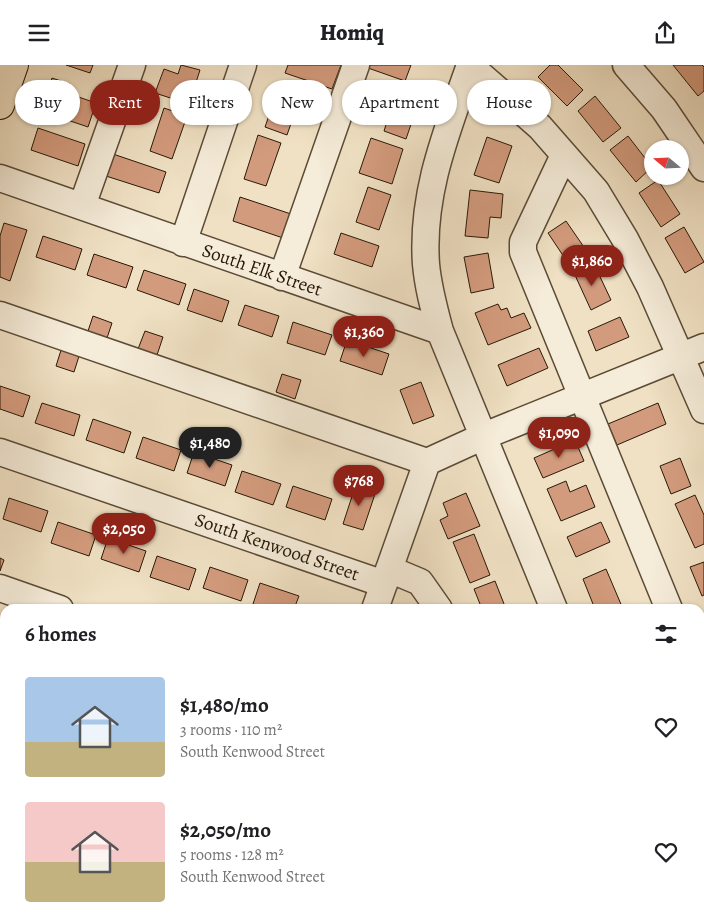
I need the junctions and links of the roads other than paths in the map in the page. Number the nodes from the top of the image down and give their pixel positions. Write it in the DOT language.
graph roads {
  1 [pos="14,65"];
  2 [pos="132,65"];
  3 [pos="243,65"];
  4 [pos="356,65"];
  5 [pos="470,65"];
  6 [pos="626,65"];
  7 [pos="0,105"];
  8 [pos="564,155"];
  9 [pos="704,168"];
  10 [pos="0,178"];
  11 [pos="82,206"];
  12 [pos="183,243"];
  13 [pos="282,277"];
  14 [pos="0,315"];
  15 [pos="440,331"];
  16 [pos="693,351"];
  17 [pos="582,397"];
  18 [pos="704,410"];
  19 [pos="484,436"];
  20 [pos="0,451"];
  21 [pos="427,463"];
  22 [pos="386,577"];
  23 [pos="0,588"];
  24 [pos="46,604"];
  25 [pos="377,604"];
  26 [pos="435,604"];
  27 [pos="552,604"];
  28 [pos="667,604"];
  1 -- 7 [label="main road"];
  2 -- 11 [label="street"];
  3 -- 12 [label="street"];
  4 -- 13 [label="street"];
  5 -- 8 [label="street"];
  5 -- 15 [label="street"];
  6 -- 9 [label="street"];
  8 -- 16 [label="street"];
  8 -- 17 [label="street"];
  10 -- 11 [label="street, South Elk Street"];
  11 -- 12 [label="street, South Elk Street"];
  12 -- 13 [label="street, South Elk Street"];
  13 -- 15 [label="street, South Elk Street"];
  14 -- 21 [label="street"];
  15 -- 19 [label="street"];
  16 -- 17 [label="street"];
  16 -- 18 [label="street"];
  17 -- 19 [label="street"];
  17 -- 28 [label="street"];
  19 -- 21 [label="street"];
  19 -- 27 [label="street"];
  20 -- 22 [label="street, South Kenwood Street"];
  21 -- 22 [label="street"];
  22 -- 25 [label="street"];
  22 -- 26 [label="street, South Kenwood Street"];
  23 -- 24 [label="street"];
}
